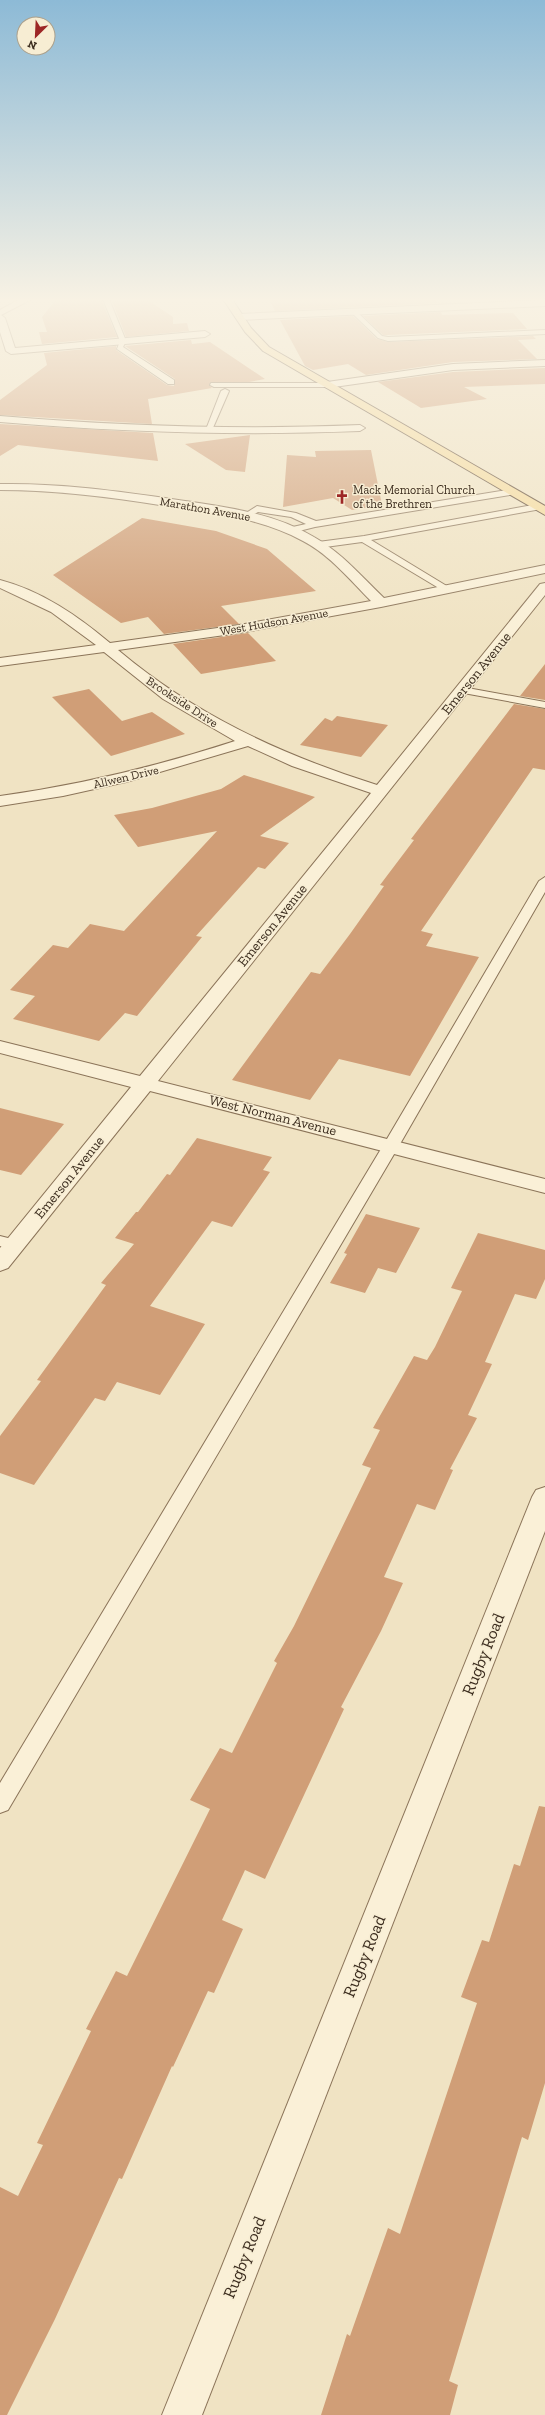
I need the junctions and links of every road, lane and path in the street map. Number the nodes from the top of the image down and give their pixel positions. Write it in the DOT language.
graph roads {
  1 [pos="216,412"];
  2 [pos="373,412"];
  3 [pos="0,419"];
  4 [pos="360,428"];
  5 [pos="208,430"];
  6 [pos="0,487"];
  7 [pos="513,492"];
  8 [pos="541,509"];
  9 [pos="247,515"];
  10 [pos="315,524"];
  11 [pos="291,530"];
  12 [pos="364,539"];
  13 [pos="318,544"];
  14 [pos="545,570"];
  15 [pos="0,584"];
  16 [pos="545,587"];
  17 [pos="447,590"];
  18 [pos="381,604"];
  19 [pos="109,648"];
  20 [pos="0,662"];
  21 [pos="462,690"];
  22 [pos="545,705"];
  23 [pos="249,741"];
  24 [pos="381,791"];
  25 [pos="0,801"];
  26 [pos="545,881"];
  27 [pos="0,1047"];
  28 [pos="143,1084"];
  29 [pos="392,1144"];
  30 [pos="545,1186"];
  31 [pos="7,1243"];
  32 [pos="0,1263"];
  33 [pos="542,1514"];
  34 [pos="0,1803"];
  35 [pos="182,2415"];
  1 -- 5 [label="lane"];
  2 -- 7 [label="main road"];
  3 -- 5 [label="street"];
  4 -- 5 [label="street"];
  6 -- 9 [label="street, Marathon Avenue"];
  7 -- 8 [label="main road"];
  7 -- 10 [label="lane"];
  8 -- 12 [label="lane"];
  9 -- 10 [label="lane"];
  9 -- 11 [label="street, Marathon Avenue"];
  10 -- 11 [label="lane"];
  11 -- 13 [label="street, Marathon Avenue"];
  12 -- 13 [label="lane"];
  12 -- 17 [label="lane"];
  13 -- 18 [label="street, Marathon Avenue"];
  14 -- 17 [label="street, West Hudson Avenue"];
  15 -- 19 [label="street, Brookside Drive"];
  16 -- 21 [label="street, Emerson Avenue"];
  17 -- 18 [label="street, West Hudson Avenue"];
  18 -- 19 [label="street, West Hudson Avenue"];
  19 -- 20 [label="street, West Hudson Avenue"];
  19 -- 23 [label="street, Brookside Drive"];
  21 -- 22 [label="lane"];
  21 -- 24 [label="street, Emerson Avenue"];
  23 -- 24 [label="street, Brookside Drive"];
  23 -- 25 [label="street, Allwen Drive"];
  24 -- 28 [label="street, Emerson Avenue"];
  26 -- 29 [label="lane"];
  27 -- 28 [label="street, West Norman Avenue"];
  28 -- 29 [label="street, West Norman Avenue"];
  28 -- 31 [label="street, Emerson Avenue"];
  29 -- 30 [label="street, West Norman Avenue"];
  29 -- 34 [label="lane"];
  31 -- 32 [label="street, Emerson Avenue"];
  33 -- 35 [label="street, Rugby Road"];
}
